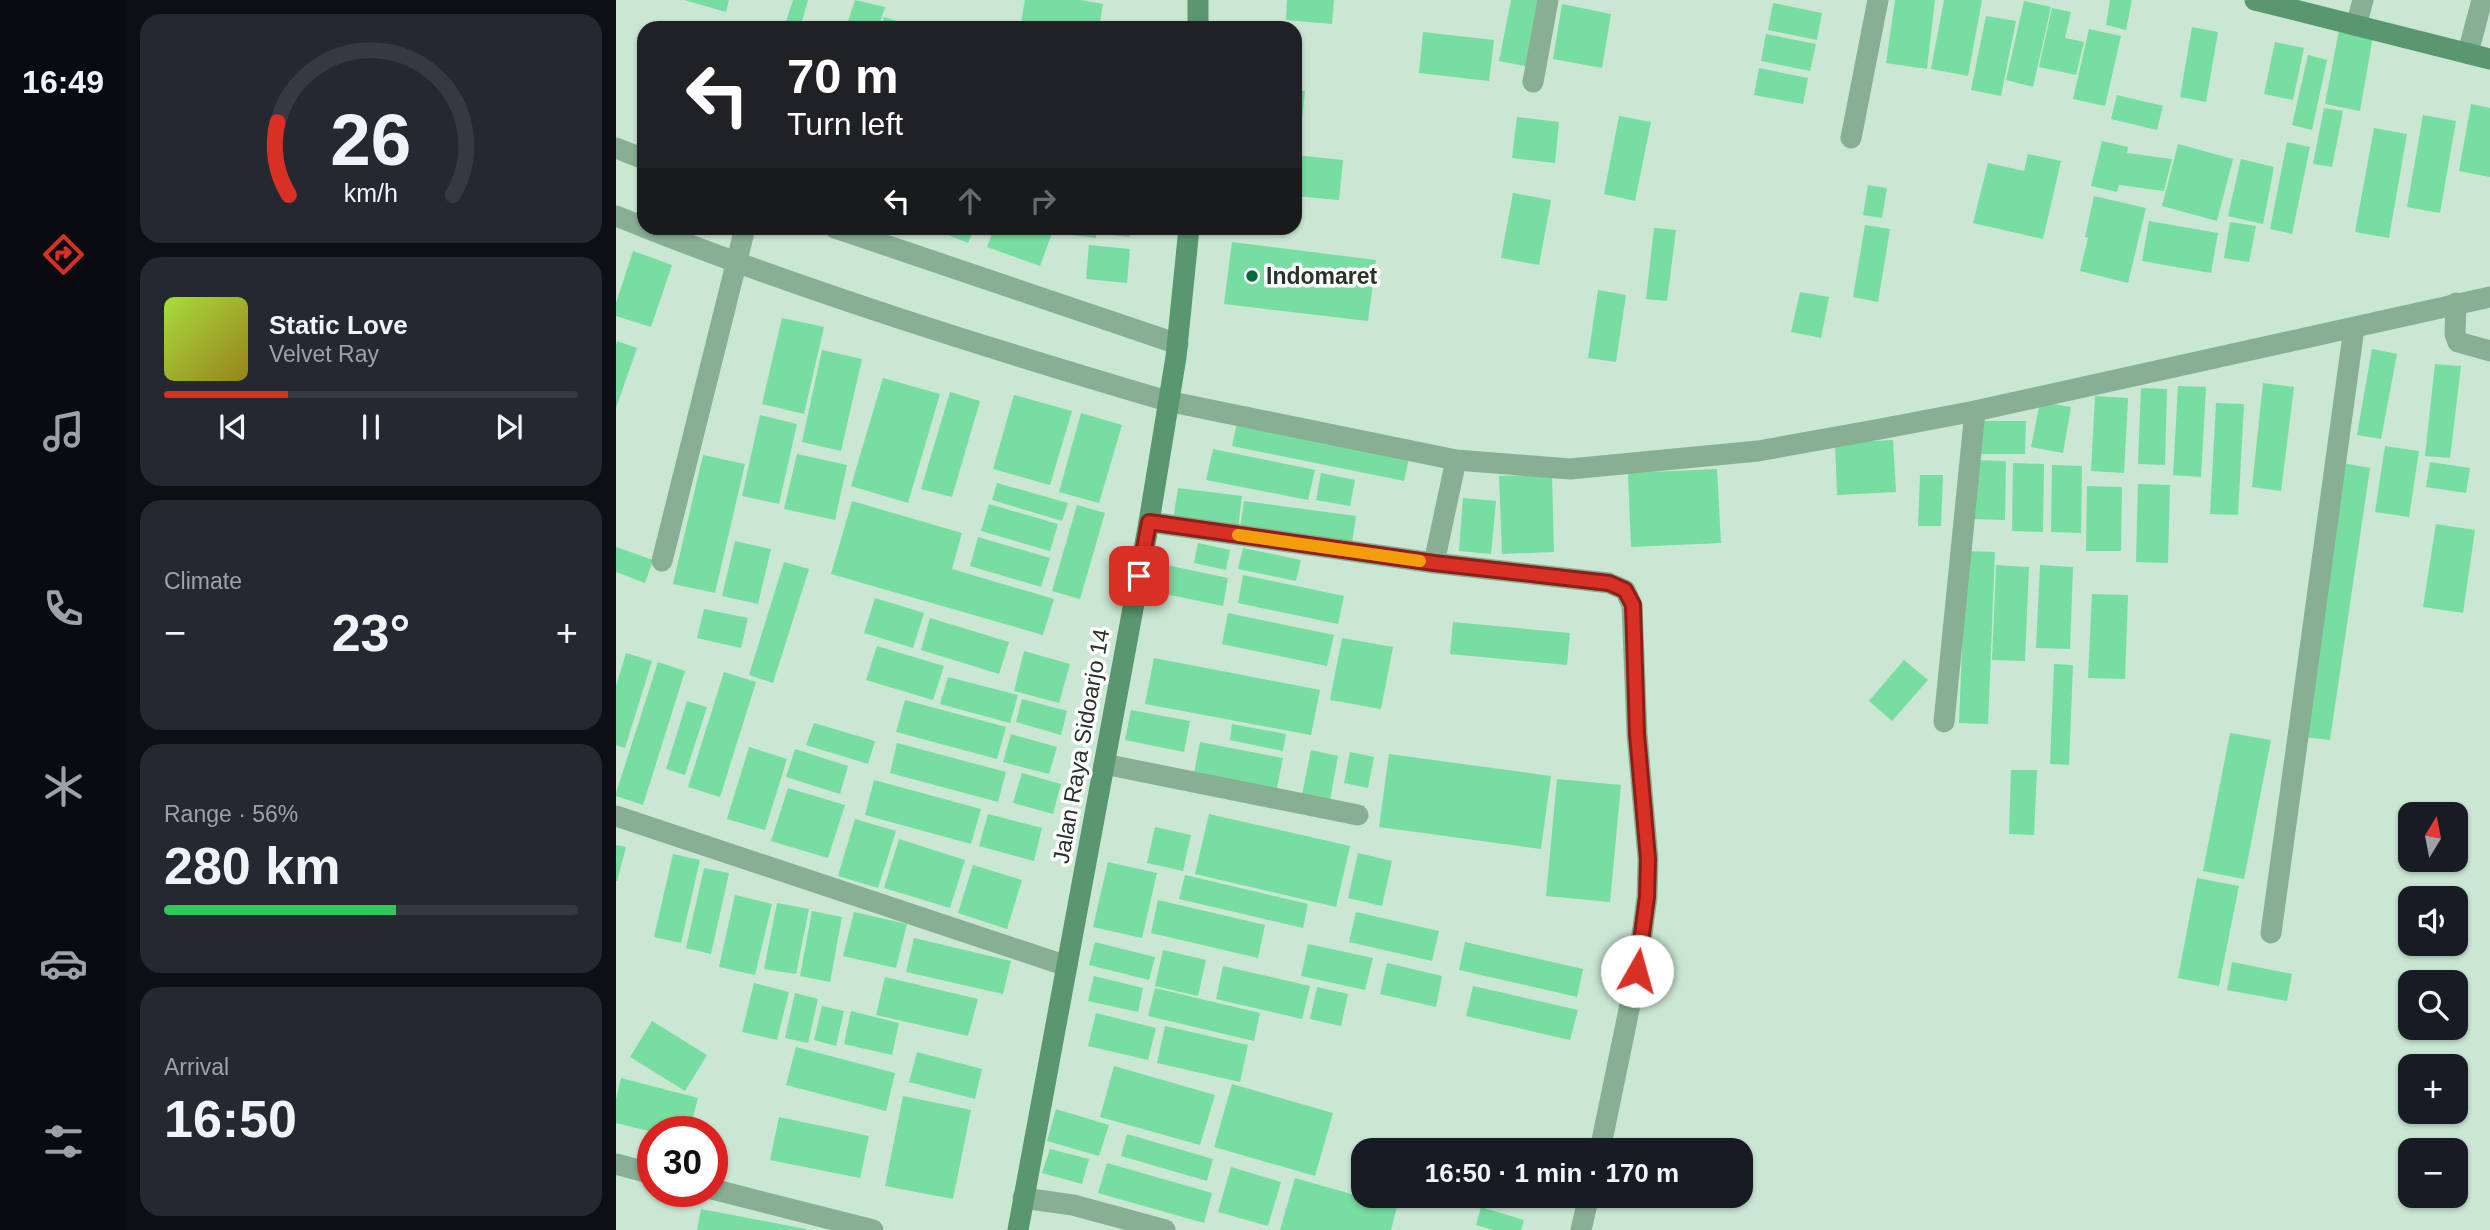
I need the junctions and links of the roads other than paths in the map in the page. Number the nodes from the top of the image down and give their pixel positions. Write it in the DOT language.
graph roads {
  1 [pos="1198,0"];
  2 [pos="1548,0"];
  3 [pos="1878,0"];
  4 [pos="2255,0"];
  5 [pos="2363,0"];
  6 [pos="2482,0"];
  7 [pos="2288,4"];
  8 [pos="1198,21"];
  9 [pos="2356,26"];
  10 [pos="2468,53"];
  11 [pos="2490,59"];
  12 [pos="1533,82"];
  13 [pos="1851,138"];
  14 [pos="616,148"];
  15 [pos="637,156"];
  16 [pos="616,216"];
  17 [pos="637,224"];
  18 [pos="688,235"];
  19 [pos="855,235"];
  20 [pos="1188,235"];
  21 [pos="741,245"];
  22 [pos="2490,297"];
  23 [pos="2456,303"];
  24 [pos="2354,328"];
  25 [pos="1177,350"];
  26 [pos="2490,351"];
  27 [pos="1169,394"];
  28 [pos="1975,411"];
  29 [pos="1455,460"];
  30 [pos="1149,522"];
  31 [pos="662,561"];
  32 [pos="1434,563"];
  33 [pos="1944,722"];
  34 [pos="1104,764"];
  35 [pos="1358,815"];
  36 [pos="616,816"];
  37 [pos="2271,933"];
  38 [pos="1067,966"];
  39 [pos="1602,1138"];
  40 [pos="616,1164"];
  41 [pos="637,1170"];
  42 [pos="728,1193"];
  43 [pos="1023,1198"];
  44 [pos="1586,1208"];
  45 [pos="873,1230"];
  46 [pos="1018,1230"];
  47 [pos="1165,1230"];
  48 [pos="1581,1230"];
  1 -- 8 [label="main road"];
  2 -- 12 [label="street"];
  3 -- 13 [label="street"];
  4 -- 7 [label="main road"];
  5 -- 9 [label="street"];
  6 -- 10 [label="street"];
  7 -- 9 [label="main road"];
  9 -- 10 [label="main road"];
  10 -- 11 [label="main road"];
  14 -- 15 [label="street"];
  16 -- 17 [label="street"];
  18 -- 21 [label="street"];
  19 -- 25 [label="street"];
  20 -- 25 [label="main road, Jalan Raya Sidoarjo 14"];
  21 -- 27 [label="street"];
  21 -- 31 [label="street"];
  22 -- 23 [label="street"];
  23 -- 24 [label="street"];
  23 -- 26 [label="street"];
  24 -- 28 [label="street"];
  24 -- 37 [label="street"];
  25 -- 27 [label="main road, Jalan Raya Sidoarjo 14"];
  27 -- 29 [label="street"];
  27 -- 30 [label="main road, Jalan Raya Sidoarjo 14"];
  28 -- 29 [label="street"];
  28 -- 33 [label="street"];
  29 -- 32 [label="street"];
  30 -- 32 [label="street"];
  30 -- 34 [label="main road, Jalan Raya Sidoarjo 14"];
  32 -- 39 [label="street"];
  34 -- 35 [label="street"];
  34 -- 38 [label="main road, Jalan Raya Sidoarjo 14"];
  36 -- 38 [label="street"];
  38 -- 43 [label="main road, Jalan Raya Sidoarjo 14"];
  40 -- 41 [label="street"];
  42 -- 45 [label="street"];
  43 -- 46 [label="main road, Jalan Raya Sidoarjo 14"];
  43 -- 47 [label="street"];
  44 -- 48 [label="street"];
}
